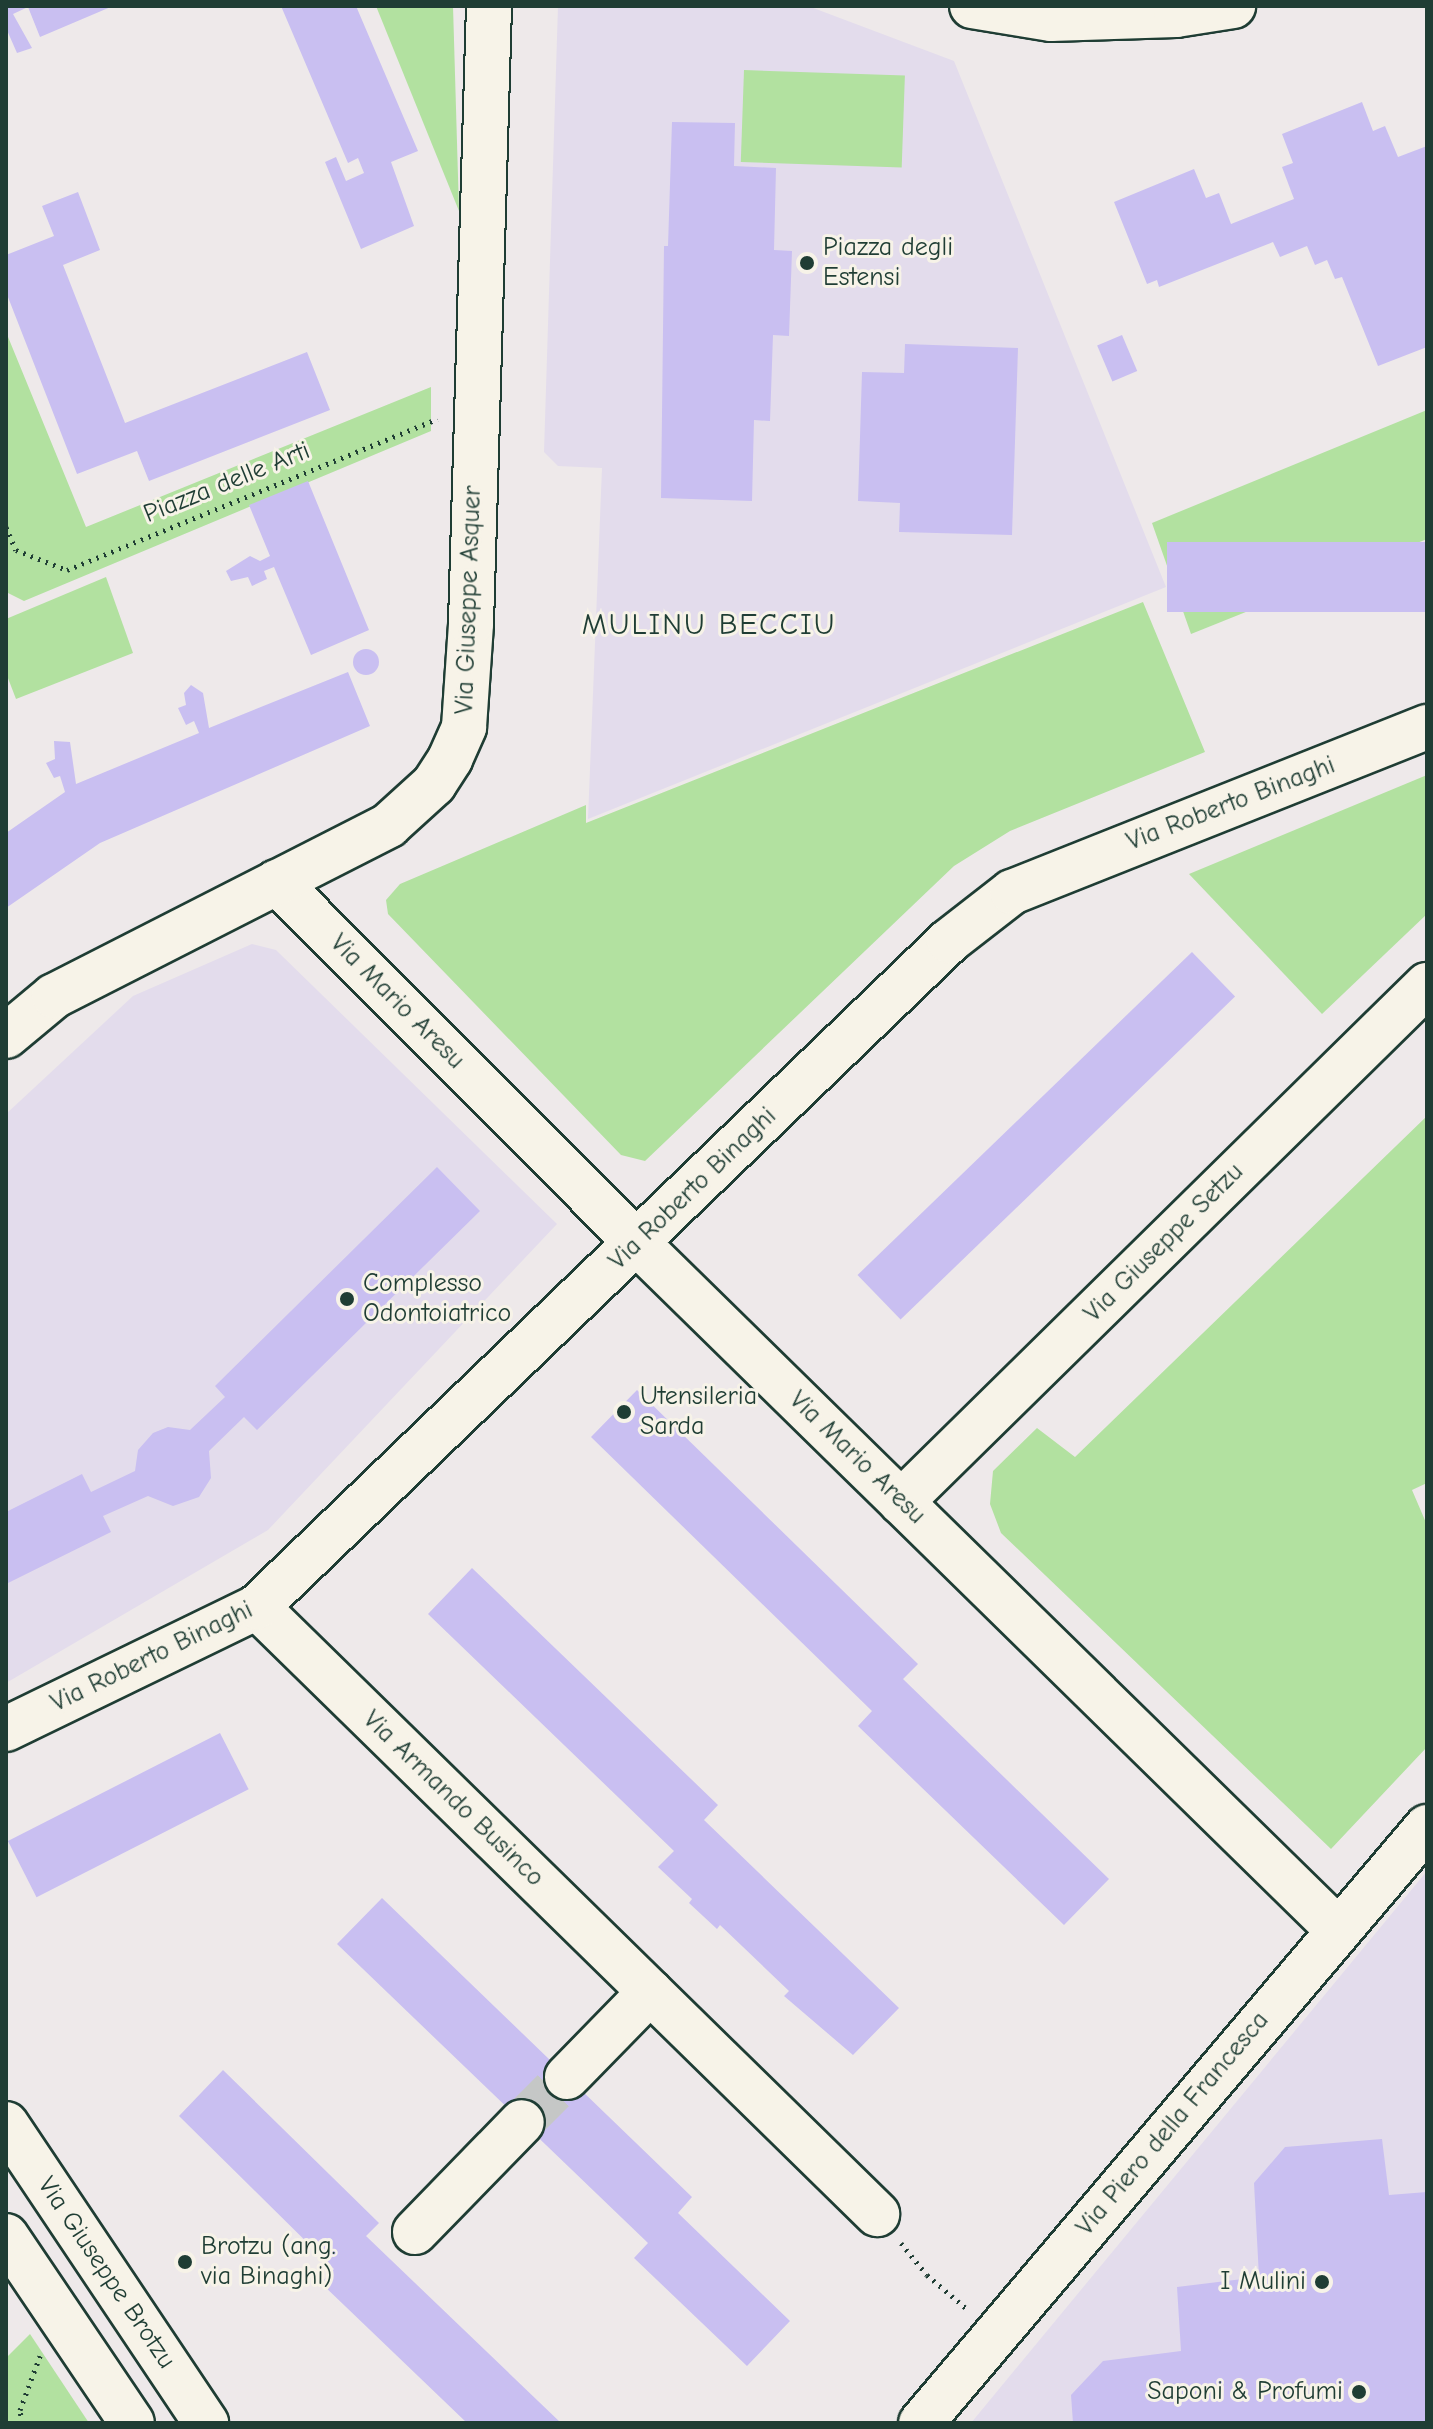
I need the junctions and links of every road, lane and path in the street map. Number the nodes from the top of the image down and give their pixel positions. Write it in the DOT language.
graph roads {
  1 [pos="489,6"];
  2 [pos="972,6"];
  3 [pos="1233,6"];
  4 [pos="476,403"];
  5 [pos="6,527"];
  6 [pos="1427,727"];
  7 [pos="277,882"];
  8 [pos="1427,985"];
  9 [pos="6,1036"];
  10 [pos="637,1243"];
  11 [pos="901,1502"];
  12 [pos="257,1607"];
  13 [pos="6,1729"];
  14 [pos="1427,1827"];
  15 [pos="1338,1930"];
  16 [pos="650,1992"];
  17 [pos="567,2077"];
  18 [pos="522,2122"];
  19 [pos="6,2124"];
  20 [pos="877,2214"];
  21 [pos="415,2232"];
  22 [pos="6,2236"];
  23 [pos="995,2332"];
  24 [pos="46,2348"];
  25 [pos="22,2423"];
  26 [pos="132,2423"];
  27 [pos="206,2423"];
  28 [pos="921,2423"];
  1 -- 4 [label="street, Via Giuseppe Asquer"];
  2 -- 3 [label="street"];
  4 -- 5 [label="path, Piazza delle Arti"];
  4 -- 7 [label="street, Via Giuseppe Asquer"];
  6 -- 10 [label="street, Via Roberto Binaghi"];
  7 -- 9 [label="street, Via Giuseppe Asquer"];
  7 -- 10 [label="street, Via Mario Aresu"];
  8 -- 11 [label="street, Via Giuseppe Setzu"];
  10 -- 11 [label="street, Via Mario Aresu"];
  10 -- 12 [label="street, Via Roberto Binaghi"];
  11 -- 15 [label="street, Via Mario Aresu"];
  12 -- 13 [label="street, Via Roberto Binaghi"];
  12 -- 16 [label="street, Via Armando Businco"];
  14 -- 15 [label="street, Via Piero della Francesca"];
  15 -- 23 [label="street, Via Piero della Francesca"];
  16 -- 17 [label="street"];
  16 -- 20 [label="street, Via Armando Businco"];
  18 -- 21 [label="street"];
  19 -- 27 [label="street, Via Giuseppe Brotzu"];
  20 -- 23 [label="path"];
  22 -- 26 [label="street"];
  23 -- 28 [label="street, Via Piero della Francesca"];
  24 -- 25 [label="path"];
}
